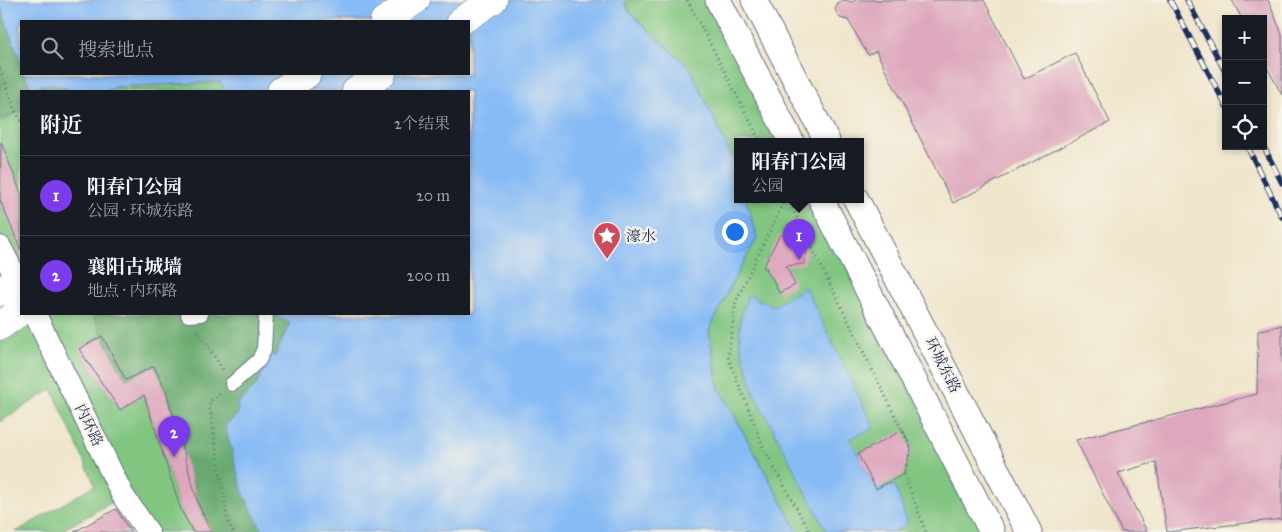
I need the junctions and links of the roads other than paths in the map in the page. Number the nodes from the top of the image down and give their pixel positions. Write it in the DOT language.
graph roads {
  1 [pos="416,0"];
  2 [pos="493,0"];
  3 [pos="718,0"];
  4 [pos="754,0"];
  5 [pos="386,20"];
  6 [pos="463,20"];
  7 [pos="305,75"];
  8 [pos="380,75"];
  9 [pos="283,90"];
  10 [pos="358,90"];
  11 [pos="789,138"];
  12 [pos="825,138"];
  13 [pos="823,203"];
  14 [pos="858,203"];
  15 [pos="0,247"];
  16 [pos="15,284"];
  17 [pos="20,312"];
  18 [pos="35,315"];
  19 [pos="266,315"];
  20 [pos="0,326"];
  21 [pos="232,384"];
  22 [pos="148,532"];
  23 [pos="992,532"];
  24 [pos="1029,532"];
  1 -- 5 [label="main road"];
  2 -- 6 [label="main road"];
  3 -- 11 [label="main road"];
  4 -- 12 [label="main road"];
  7 -- 9 [label="main road"];
  8 -- 10 [label="main road"];
  13 -- 23 [label="main road"];
  14 -- 24 [label="main road, 环城东路"];
  15 -- 16 [label="street"];
  17 -- 20 [label="main road"];
  18 -- 22 [label="street, 内环路"];
  19 -- 21 [label="street"];
}
